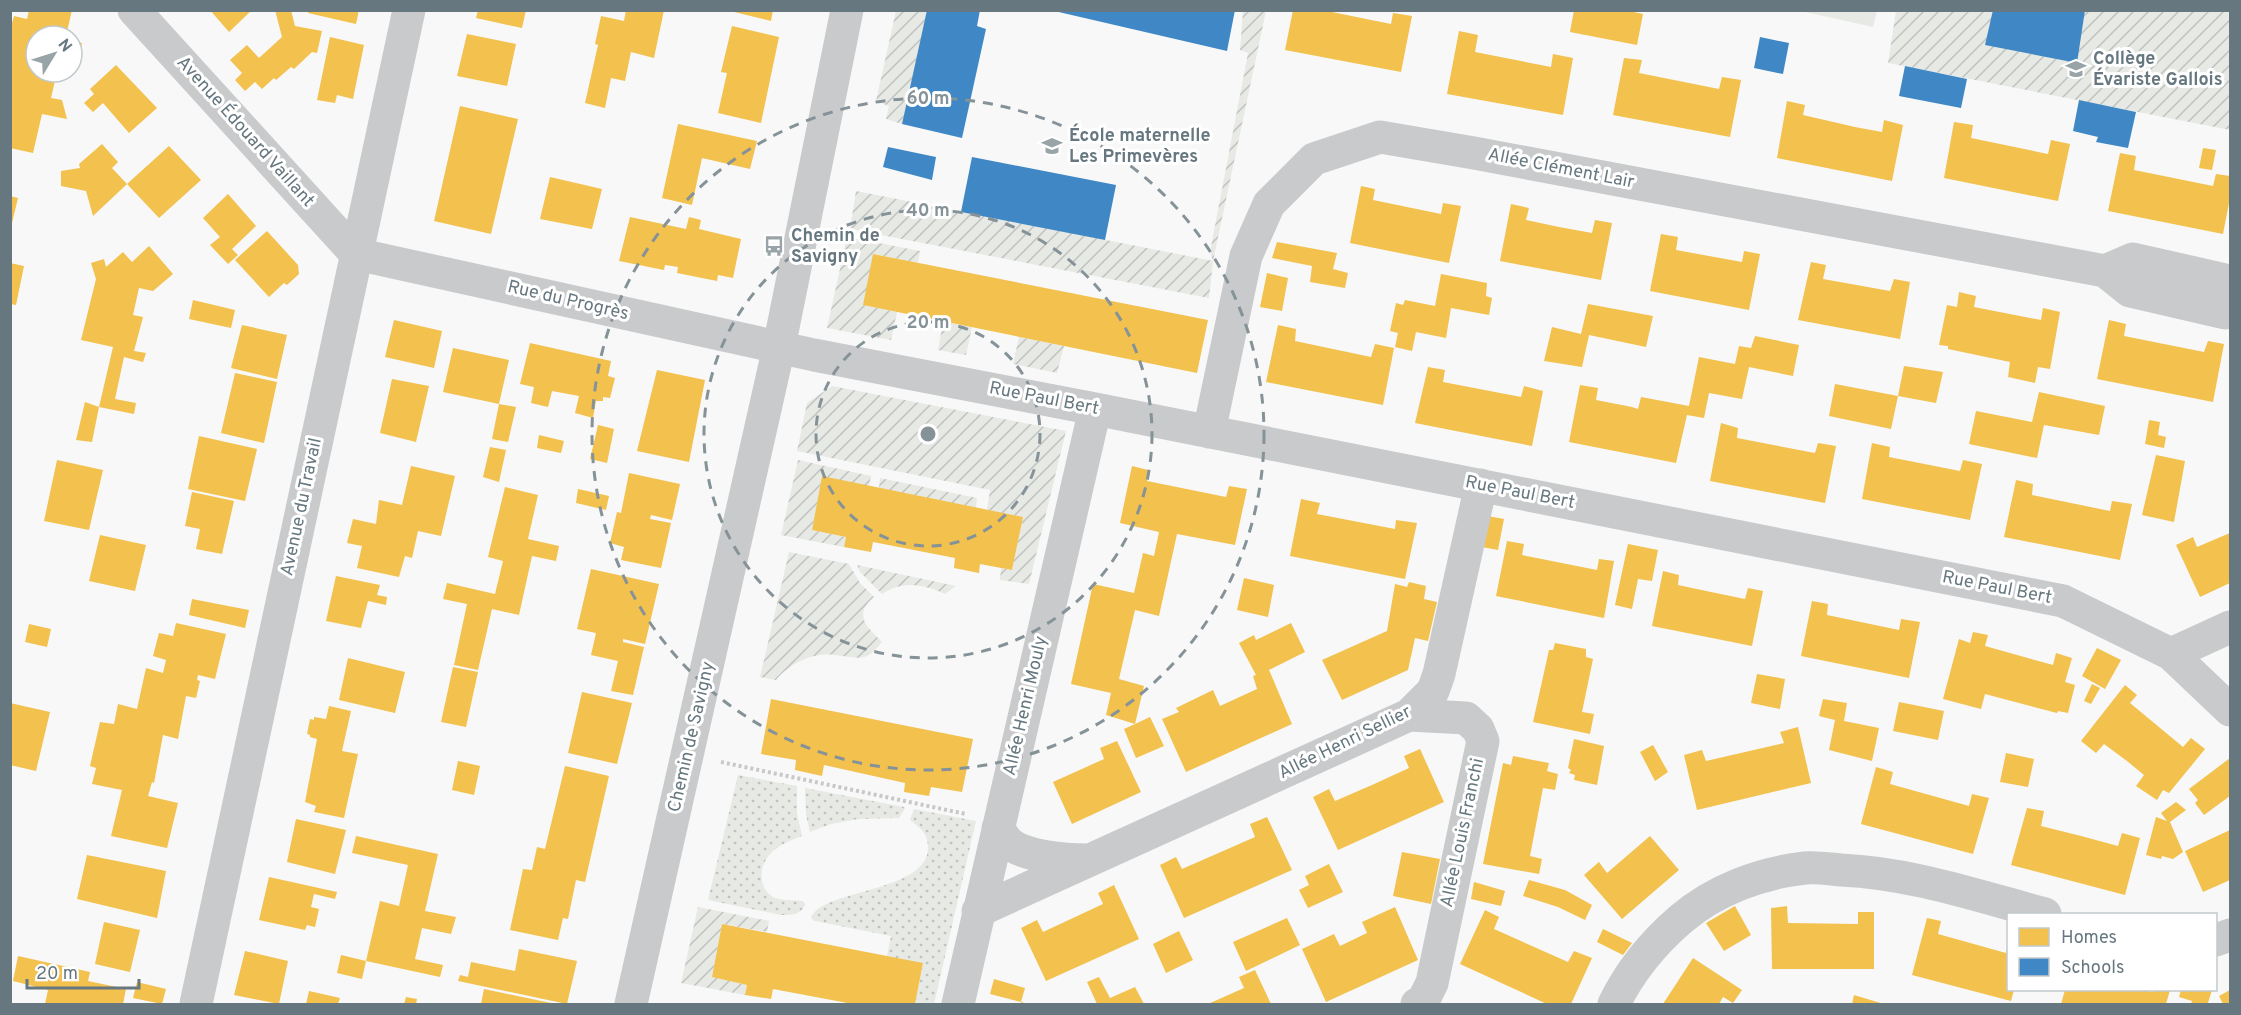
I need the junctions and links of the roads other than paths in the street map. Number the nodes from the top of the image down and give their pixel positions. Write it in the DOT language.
graph roads {
  1 [pos="134,10"];
  2 [pos="409,10"];
  3 [pos="847,10"];
  4 [pos="356,254"];
  5 [pos="2105,271"];
  6 [pos="2230,280"];
  7 [pos="2230,310"];
  8 [pos="779,347"];
  9 [pos="1095,409"];
  10 [pos="1209,432"];
  11 [pos="1481,485"];
  12 [pos="2230,627"];
  13 [pos="2171,654"];
  14 [pos="2230,710"];
  15 [pos="1409,715"];
  16 [pos="998,825"];
  17 [pos="1091,860"];
  18 [pos="978,911"];
  19 [pos="2037,913"];
  20 [pos="1429,1003"];
  21 [pos="196,1005"];
  22 [pos="631,1005"];
  23 [pos="958,1005"];
  24 [pos="1614,1005"];
  1 -- 4 [label="street, Avenue Édouard Vaillant"];
  2 -- 4 [label="street, Avenue du Travail"];
  3 -- 8 [label="street, Chemin de Savigny"];
  4 -- 8 [label="street, Rue du Progrès"];
  4 -- 21 [label="street, Avenue du Travail"];
  5 -- 6 [label="street"];
  5 -- 7 [label="street, Allée Clément Lair"];
  5 -- 10 [label="street, Allée Clément Lair"];
  8 -- 9 [label="street, Rue Paul Bert"];
  8 -- 22 [label="street, Chemin de Savigny"];
  9 -- 10 [label="street, Rue Paul Bert"];
  9 -- 16 [label="street, Allée Henri Mouly"];
  10 -- 11 [label="street, Rue Paul Bert"];
  11 -- 13 [label="street, Rue Paul Bert"];
  11 -- 15 [label="street, Allée Henri Sellier"];
  12 -- 13 [label="street"];
  13 -- 14 [label="street, Rue Paul Bert"];
  15 -- 17 [label="street, Allée Henri Sellier"];
  15 -- 20 [label="street, Allée Louis Franchi"];
  16 -- 17 [label="street, Allée Henri Sellier"];
  16 -- 18 [label="street, Allée Henri Mouly"];
  17 -- 18 [label="street, Allée Henri Sellier"];
  18 -- 23 [label="street, Allée Henri Mouly"];
  19 -- 24 [label="street"];
}
